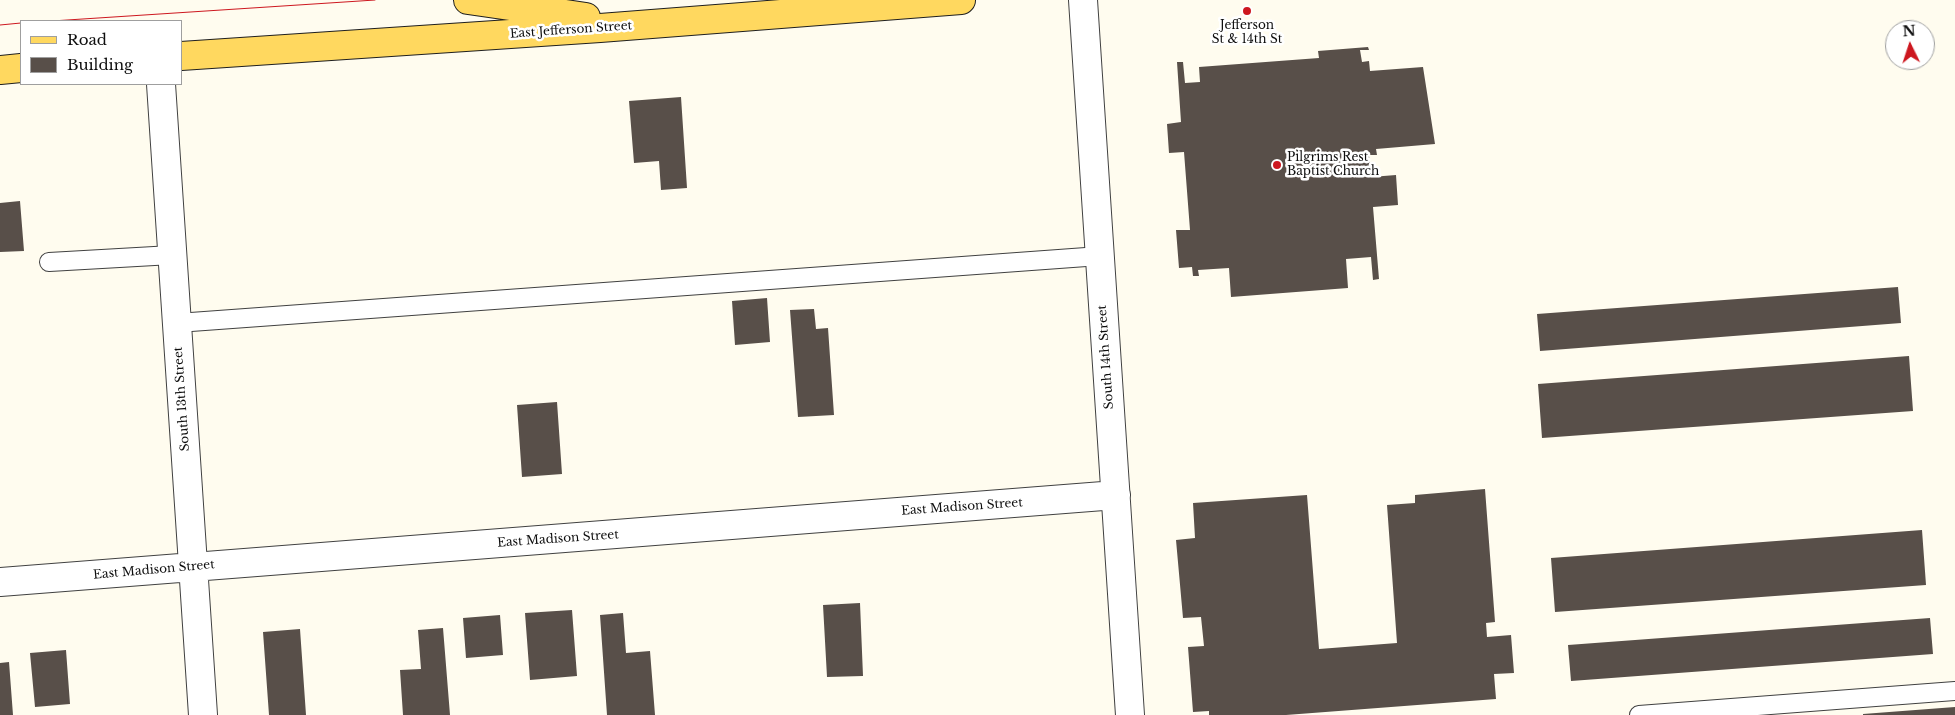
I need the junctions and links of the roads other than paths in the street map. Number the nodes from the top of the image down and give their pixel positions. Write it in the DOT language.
graph roads {
  1 [pos="468,0"];
  2 [pos="961,0"];
  3 [pos="1083,0"];
  4 [pos="637,25"];
  5 [pos="182,56"];
  6 [pos="20,68"];
  7 [pos="0,70"];
  8 [pos="161,85"];
  9 [pos="172,254"];
  10 [pos="1100,256"];
  11 [pos="48,262"];
  12 [pos="177,323"];
  13 [pos="1116,495"];
  14 [pos="193,567"];
  15 [pos="0,582"];
  16 [pos="1955,691"];
  17 [pos="203,715"];
  18 [pos="1130,715"];
  19 [pos="1639,715"];
  1 -- 4 [label="main road"];
  2 -- 4 [label="main road, East Jefferson Street"];
  3 -- 10 [label="street, South 14th Street"];
  4 -- 5 [label="main road, East Jefferson Street"];
  6 -- 7 [label="main road"];
  8 -- 9 [label="street, South 13th Street"];
  9 -- 11 [label="lane"];
  9 -- 12 [label="street, South 13th Street"];
  10 -- 12 [label="lane"];
  10 -- 13 [label="street, South 14th Street"];
  12 -- 14 [label="street, South 13th Street"];
  13 -- 14 [label="street, East Madison Street"];
  13 -- 18 [label="street, South 14th Street"];
  14 -- 15 [label="street, East Madison Street"];
  14 -- 17 [label="street, South 13th Street"];
  16 -- 19 [label="lane"];
}
